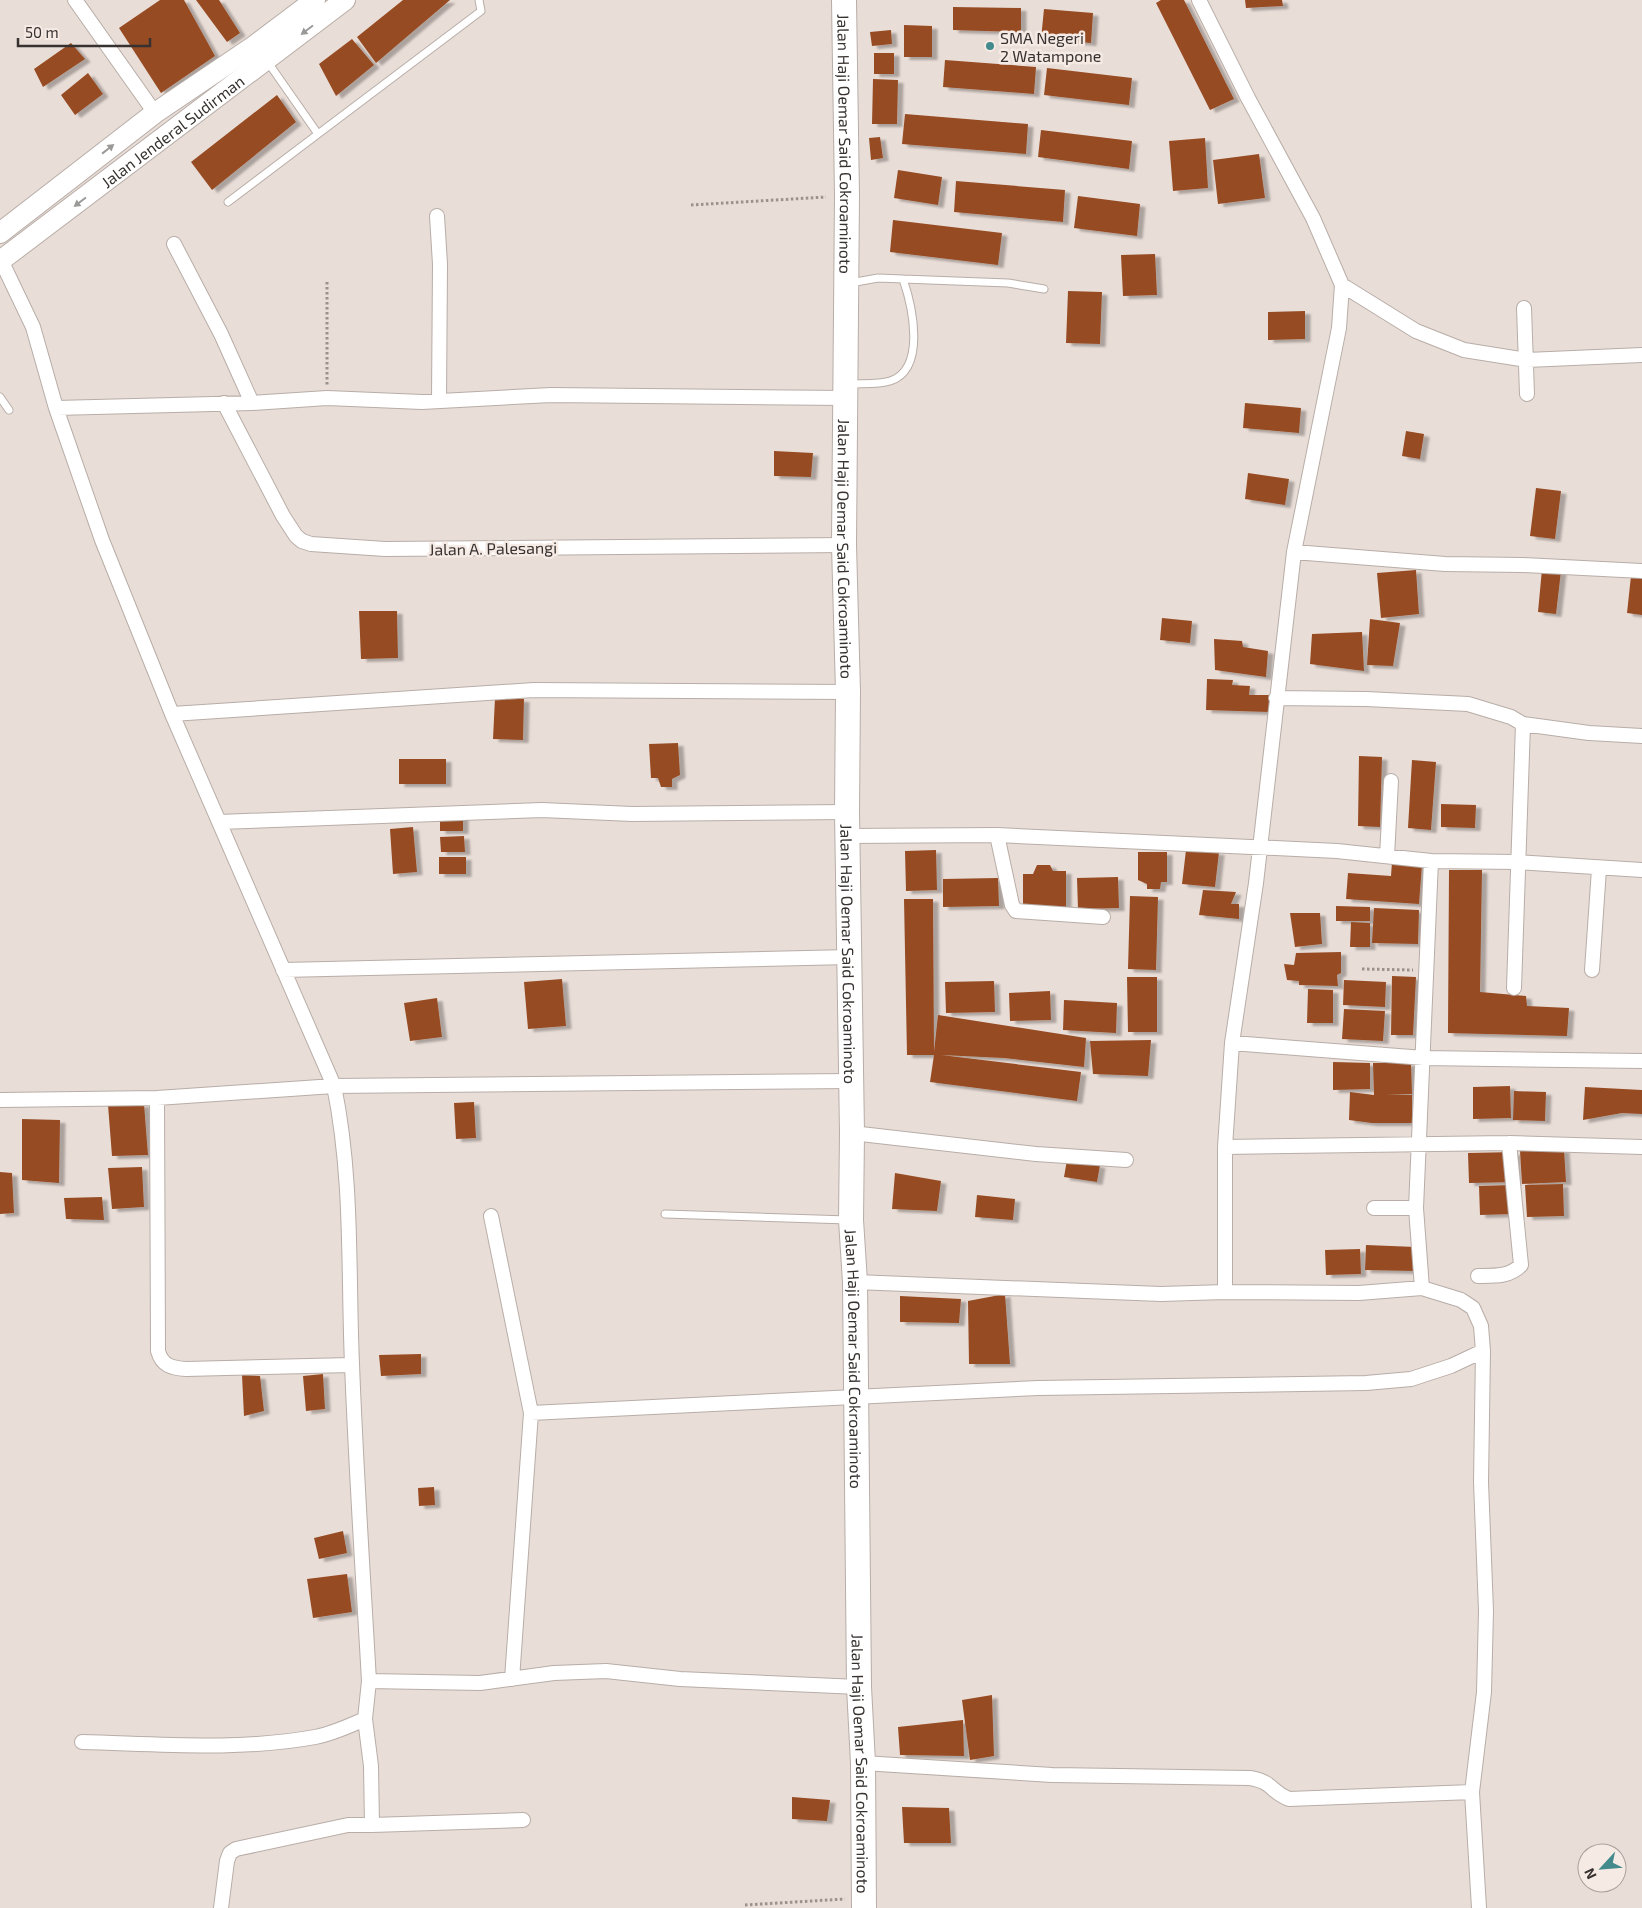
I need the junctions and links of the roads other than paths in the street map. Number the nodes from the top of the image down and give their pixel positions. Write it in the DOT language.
graph roads {
  1 [pos="74,0"];
  2 [pos="315,0"];
  3 [pos="345,0"];
  4 [pos="479,0"];
  5 [pos="844,0"];
  6 [pos="1199,0"];
  7 [pos="260,53"];
  8 [pos="155,113"];
  9 [pos="318,134"];
  10 [pos="228,202"];
  11 [pos="437,216"];
  12 [pos="0,233"];
  13 [pos="174,244"];
  14 [pos="0,260"];
  15 [pos="903,279"];
  16 [pos="846,284"];
  17 [pos="1342,284"];
  18 [pos="1044,289"];
  19 [pos="1524,308"];
  20 [pos="1642,355"];
  21 [pos="1527,360"];
  22 [pos="845,391"];
  23 [pos="1527,394"];
  24 [pos="0,397"];
  25 [pos="439,401"];
  26 [pos="224,403"];
  27 [pos="252,403"];
  28 [pos="56,408"];
  29 [pos="9,410"];
  30 [pos="844,545"];
  31 [pos="1294,552"];
  32 [pos="1642,571"];
  33 [pos="848,692"];
  34 [pos="1276,698"];
  35 [pos="172,714"];
  36 [pos="1523,724"];
  37 [pos="1642,736"];
  38 [pos="1391,780"];
  39 [pos="847,812"];
  40 [pos="219,822"];
  41 [pos="996,835"];
  42 [pos="847,836"];
  43 [pos="1260,849"];
  44 [pos="1387,856"];
  45 [pos="1431,861"];
  46 [pos="1517,862"];
  47 [pos="1599,869"];
  48 [pos="1642,870"];
  49 [pos="1103,917"];
  50 [pos="850,957"];
  51 [pos="283,970"];
  52 [pos="1592,970"];
  53 [pos="1514,988"];
  54 [pos="1232,1043"];
  55 [pos="1424,1058"];
  56 [pos="1642,1061"];
  57 [pos="851,1082"];
  58 [pos="334,1086"];
  59 [pos="157,1098"];
  60 [pos="0,1100"];
  61 [pos="852,1132"];
  62 [pos="1509,1143"];
  63 [pos="1418,1144"];
  64 [pos="1225,1147"];
  65 [pos="1642,1147"];
  66 [pos="1126,1160"];
  67 [pos="1374,1208"];
  68 [pos="1416,1208"];
  69 [pos="665,1214"];
  70 [pos="492,1216"];
  71 [pos="850,1220"];
  72 [pos="1478,1276"];
  73 [pos="855,1282"];
  74 [pos="1422,1288"];
  75 [pos="1225,1292"];
  76 [pos="1483,1351"];
  77 [pos="352,1365"];
  78 [pos="855,1398"];
  79 [pos="531,1413"];
  80 [pos="512,1679"];
  81 [pos="369,1681"];
  82 [pos="859,1687"];
  83 [pos="365,1720"];
  84 [pos="82,1742"];
  85 [pos="863,1763"];
  86 [pos="1472,1792"];
  87 [pos="523,1820"];
  88 [pos="372,1825"];
  89 [pos="863,1903"];
  90 [pos="221,1908"];
  91 [pos="1478,1908"];
  1 -- 8 [label="street"];
  2 -- 7 [label="main road"];
  3 -- 7 [label="main road, Jalan Jenderal Sudirman, one-way"];
  4 -- 9 [label="lane"];
  5 -- 16 [label="highway, Jalan Haji Oemar Said Cokroaminoto"];
  6 -- 17 [label="street"];
  7 -- 8 [label="main road"];
  7 -- 9 [label="lane"];
  7 -- 14 [label="main road, Jalan Jenderal Sudirman, one-way"];
  12 -- 8 [label="main road, one-way"];
  9 -- 10 [label="lane"];
  11 -- 25 [label="street"];
  13 -- 27 [label="street"];
  14 -- 28 [label="street"];
  15 -- 16 [label="lane"];
  15 -- 18 [label="lane"];
  15 -- 22 [label="lane"];
  16 -- 22 [label="highway, Jalan Haji Oemar Said Cokroaminoto"];
  17 -- 21 [label="street"];
  17 -- 31 [label="street"];
  19 -- 21 [label="street"];
  20 -- 21 [label="street"];
  21 -- 23 [label="street"];
  22 -- 25 [label="street"];
  22 -- 30 [label="highway, Jalan Haji Oemar Said Cokroaminoto"];
  24 -- 29 [label="lane"];
  25 -- 27 [label="street"];
  26 -- 27 [label="street"];
  26 -- 28 [label="street"];
  26 -- 30 [label="street, Jalan A. Palesangi"];
  28 -- 35 [label="street"];
  30 -- 33 [label="highway, Jalan Haji Oemar Said Cokroaminoto"];
  31 -- 32 [label="street"];
  31 -- 34 [label="street"];
  33 -- 35 [label="street"];
  33 -- 39 [label="highway, Jalan Haji Oemar Said Cokroaminoto"];
  34 -- 36 [label="street"];
  34 -- 43 [label="street"];
  35 -- 40 [label="street"];
  36 -- 37 [label="street"];
  36 -- 46 [label="street"];
  38 -- 44 [label="street"];
  39 -- 40 [label="street"];
  39 -- 42 [label="highway, Jalan Haji Oemar Said Cokroaminoto"];
  40 -- 51 [label="street"];
  41 -- 42 [label="street"];
  41 -- 43 [label="street"];
  41 -- 49 [label="street"];
  42 -- 50 [label="highway, Jalan Haji Oemar Said Cokroaminoto"];
  43 -- 44 [label="street"];
  43 -- 54 [label="street"];
  44 -- 45 [label="street"];
  45 -- 46 [label="street"];
  45 -- 55 [label="street"];
  46 -- 47 [label="street"];
  46 -- 53 [label="street"];
  47 -- 48 [label="street"];
  47 -- 52 [label="street"];
  50 -- 51 [label="street"];
  50 -- 57 [label="highway, Jalan Haji Oemar Said Cokroaminoto"];
  51 -- 58 [label="street"];
  54 -- 55 [label="street"];
  54 -- 64 [label="street"];
  55 -- 56 [label="street"];
  55 -- 63 [label="street"];
  57 -- 58 [label="street"];
  57 -- 61 [label="highway, Jalan Haji Oemar Said Cokroaminoto"];
  58 -- 59 [label="street"];
  58 -- 77 [label="street"];
  59 -- 60 [label="street"];
  59 -- 77 [label="street"];
  61 -- 66 [label="street"];
  61 -- 71 [label="highway, Jalan Haji Oemar Said Cokroaminoto"];
  62 -- 63 [label="street"];
  62 -- 65 [label="street"];
  62 -- 72 [label="street"];
  63 -- 64 [label="street"];
  63 -- 68 [label="street"];
  64 -- 75 [label="street"];
  67 -- 68 [label="street"];
  68 -- 74 [label="street"];
  69 -- 71 [label="lane"];
  70 -- 79 [label="street"];
  71 -- 73 [label="highway, Jalan Haji Oemar Said Cokroaminoto"];
  73 -- 75 [label="street"];
  73 -- 78 [label="highway, Jalan Haji Oemar Said Cokroaminoto"];
  74 -- 75 [label="street"];
  74 -- 76 [label="street"];
  76 -- 78 [label="street"];
  76 -- 86 [label="street"];
  77 -- 81 [label="street"];
  78 -- 79 [label="street"];
  78 -- 82 [label="highway, Jalan Haji Oemar Said Cokroaminoto"];
  79 -- 80 [label="street"];
  80 -- 81 [label="street"];
  80 -- 82 [label="street"];
  81 -- 83 [label="street"];
  82 -- 85 [label="highway, Jalan Haji Oemar Said Cokroaminoto"];
  83 -- 84 [label="street"];
  83 -- 88 [label="street"];
  85 -- 86 [label="street"];
  85 -- 89 [label="highway, Jalan Haji Oemar Said Cokroaminoto"];
  86 -- 91 [label="street"];
  87 -- 88 [label="street"];
  88 -- 90 [label="street"];
}
